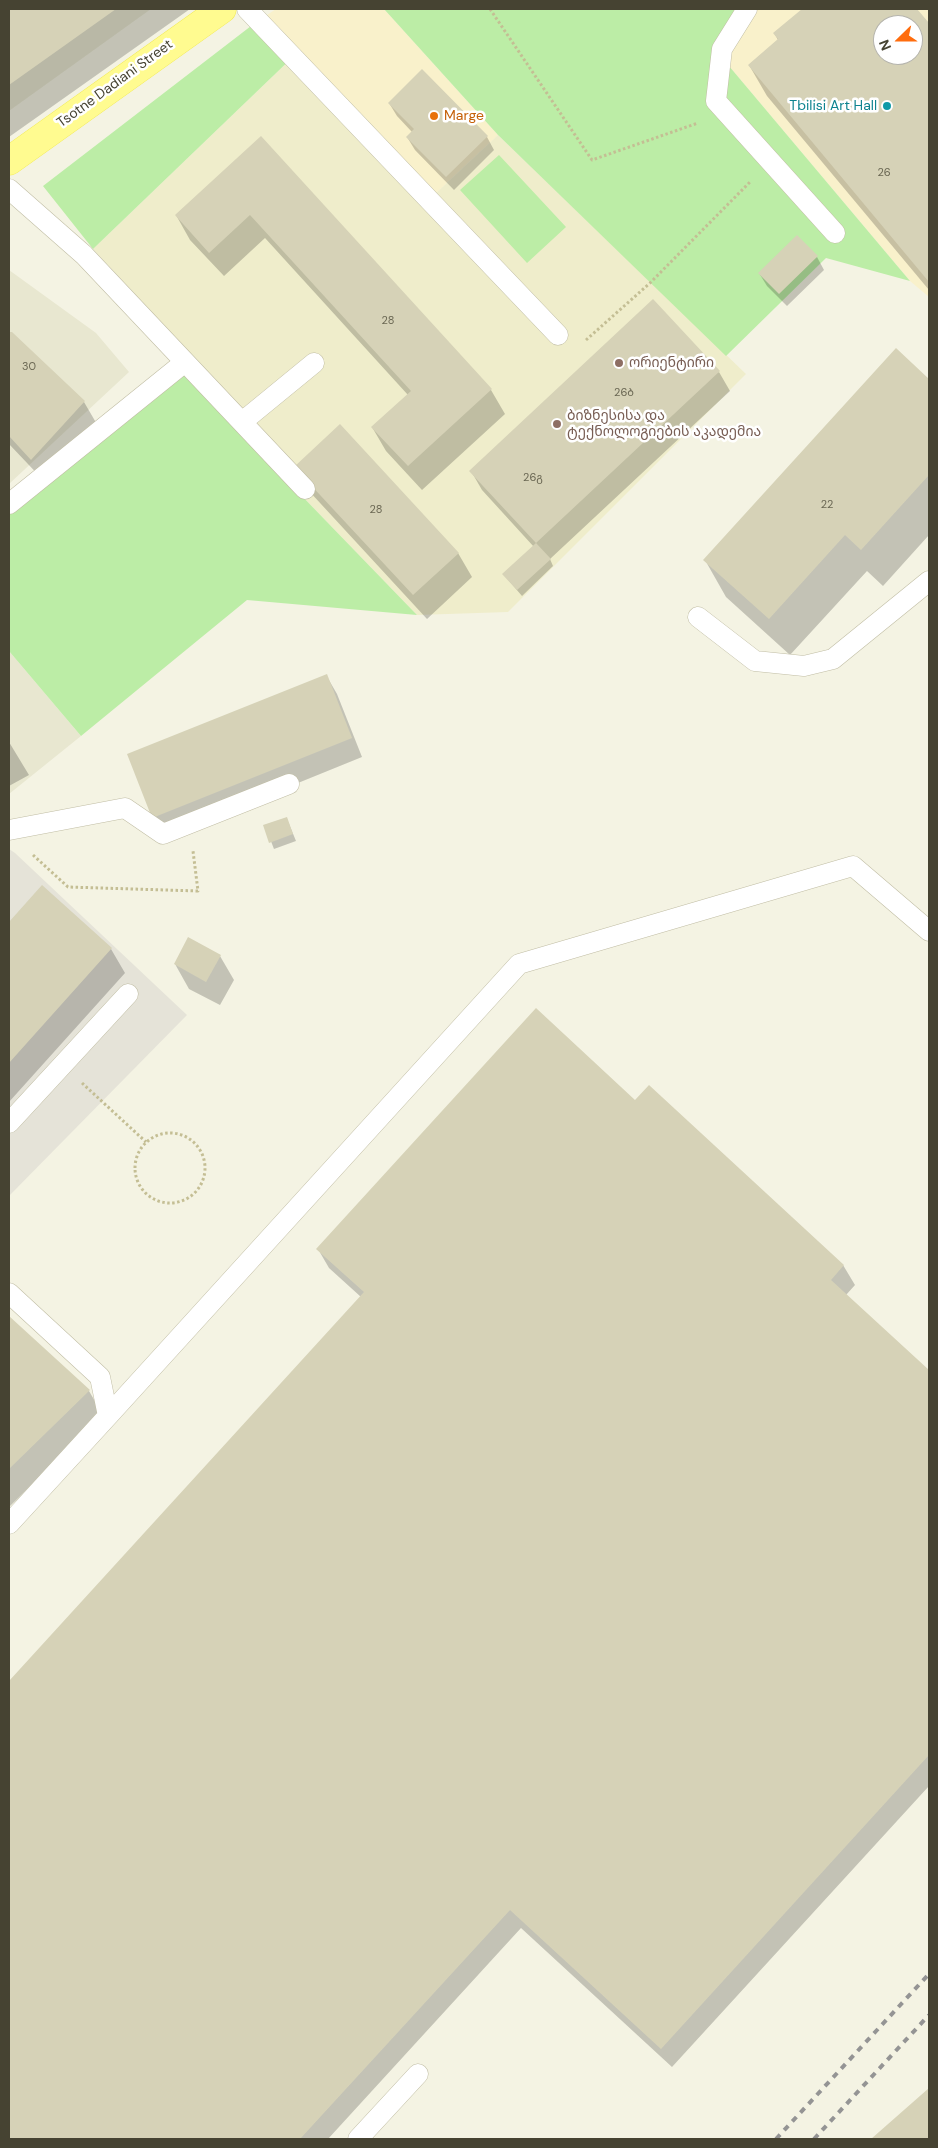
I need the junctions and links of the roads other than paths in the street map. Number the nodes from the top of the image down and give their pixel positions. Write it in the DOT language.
graph roads {
  1 [pos="222,9"];
  2 [pos="247,9"];
  3 [pos="747,9"];
  4 [pos="9,161"];
  5 [pos="9,189"];
  6 [pos="835,233"];
  7 [pos="558,335"];
  8 [pos="185,362"];
  9 [pos="314,364"];
  10 [pos="242,422"];
  11 [pos="305,489"];
  12 [pos="9,504"];
  13 [pos="929,581"];
  14 [pos="698,617"];
  15 [pos="289,784"];
  16 [pos="9,830"];
  17 [pos="929,931"];
  18 [pos="128,994"];
  19 [pos="9,1123"];
  20 [pos="9,1293"];
  21 [pos="108,1416"];
  22 [pos="9,1524"];
  23 [pos="418,2074"];
  24 [pos="358,2139"];
  1 -- 4 [label="main road, Tsotne Dadiani Street"];
  2 -- 7 [label="lane"];
  3 -- 6 [label="lane"];
  5 -- 8 [label="lane"];
  8 -- 10 [label="lane"];
  8 -- 12 [label="lane"];
  9 -- 10 [label="lane"];
  10 -- 11 [label="lane"];
  13 -- 14 [label="lane"];
  15 -- 16 [label="lane"];
  17 -- 21 [label="lane"];
  18 -- 19 [label="lane"];
  20 -- 21 [label="lane"];
  21 -- 22 [label="lane"];
  23 -- 24 [label="lane"];
}
